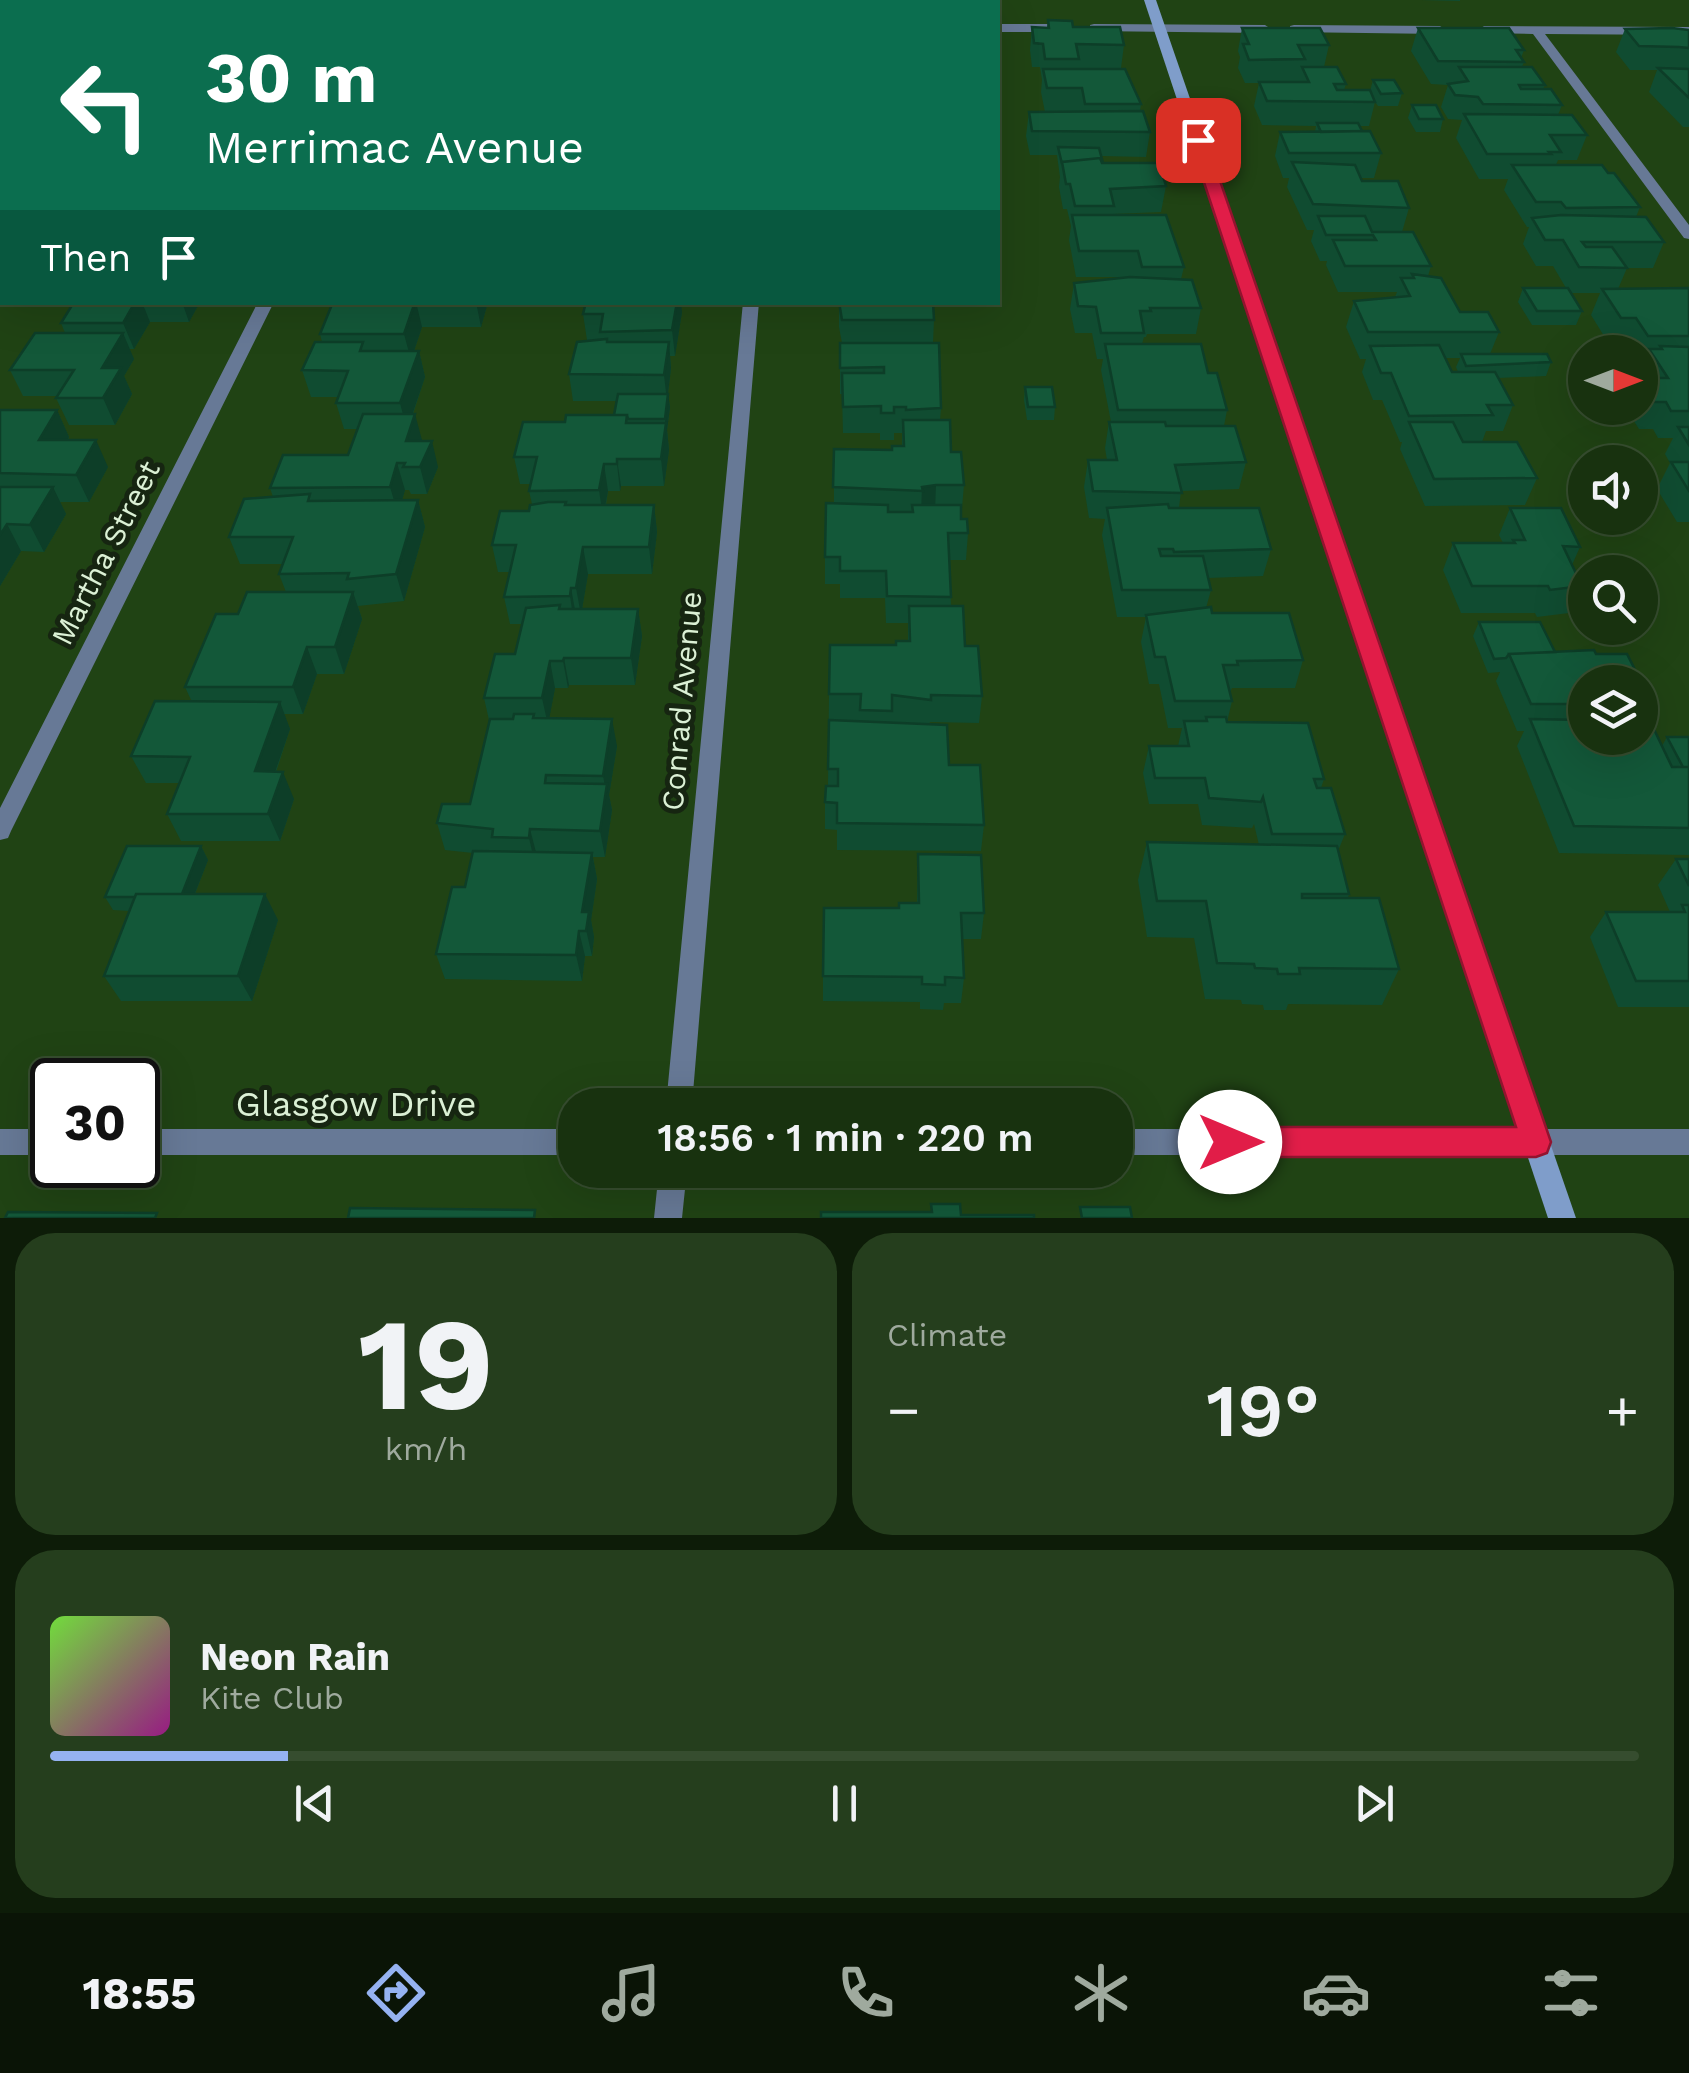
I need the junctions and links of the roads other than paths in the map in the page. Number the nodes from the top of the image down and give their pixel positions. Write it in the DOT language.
graph roads {
  1 [pos="1150,0"];
  2 [pos="1000,28"];
  3 [pos="1070,28"];
  4 [pos="1088,28"];
  5 [pos="1160,28"];
  6 [pos="1457,30"];
  7 [pos="1476,30"];
  8 [pos="1536,30"];
  9 [pos="1689,31"];
  10 [pos="1689,234"];
  11 [pos="264,305"];
  12 [pos="750,305"];
  13 [pos="0,831"];
  14 [pos="680,1088"];
  15 [pos="0,1142"];
  16 [pos="30,1142"];
  17 [pos="160,1142"];
  18 [pos="558,1142"];
  19 [pos="1133,1142"];
  20 [pos="1536,1142"];
  21 [pos="1689,1142"];
  22 [pos="671,1188"];
  23 [pos="668,1218"];
  24 [pos="1562,1218"];
  1 -- 5 [label="street"];
  2 -- 3 [label="street"];
  4 -- 5 [label="street"];
  5 -- 6 [label="street"];
  5 -- 20 [label="street"];
  7 -- 8 [label="street"];
  8 -- 9 [label="street"];
  8 -- 10 [label="street"];
  11 -- 13 [label="street, Martha Street"];
  12 -- 14 [label="street, Conrad Avenue"];
  15 -- 16 [label="street"];
  17 -- 18 [label="street, Glasgow Drive"];
  19 -- 20 [label="street"];
  20 -- 21 [label="street"];
  20 -- 24 [label="street"];
  22 -- 23 [label="street"];
}
